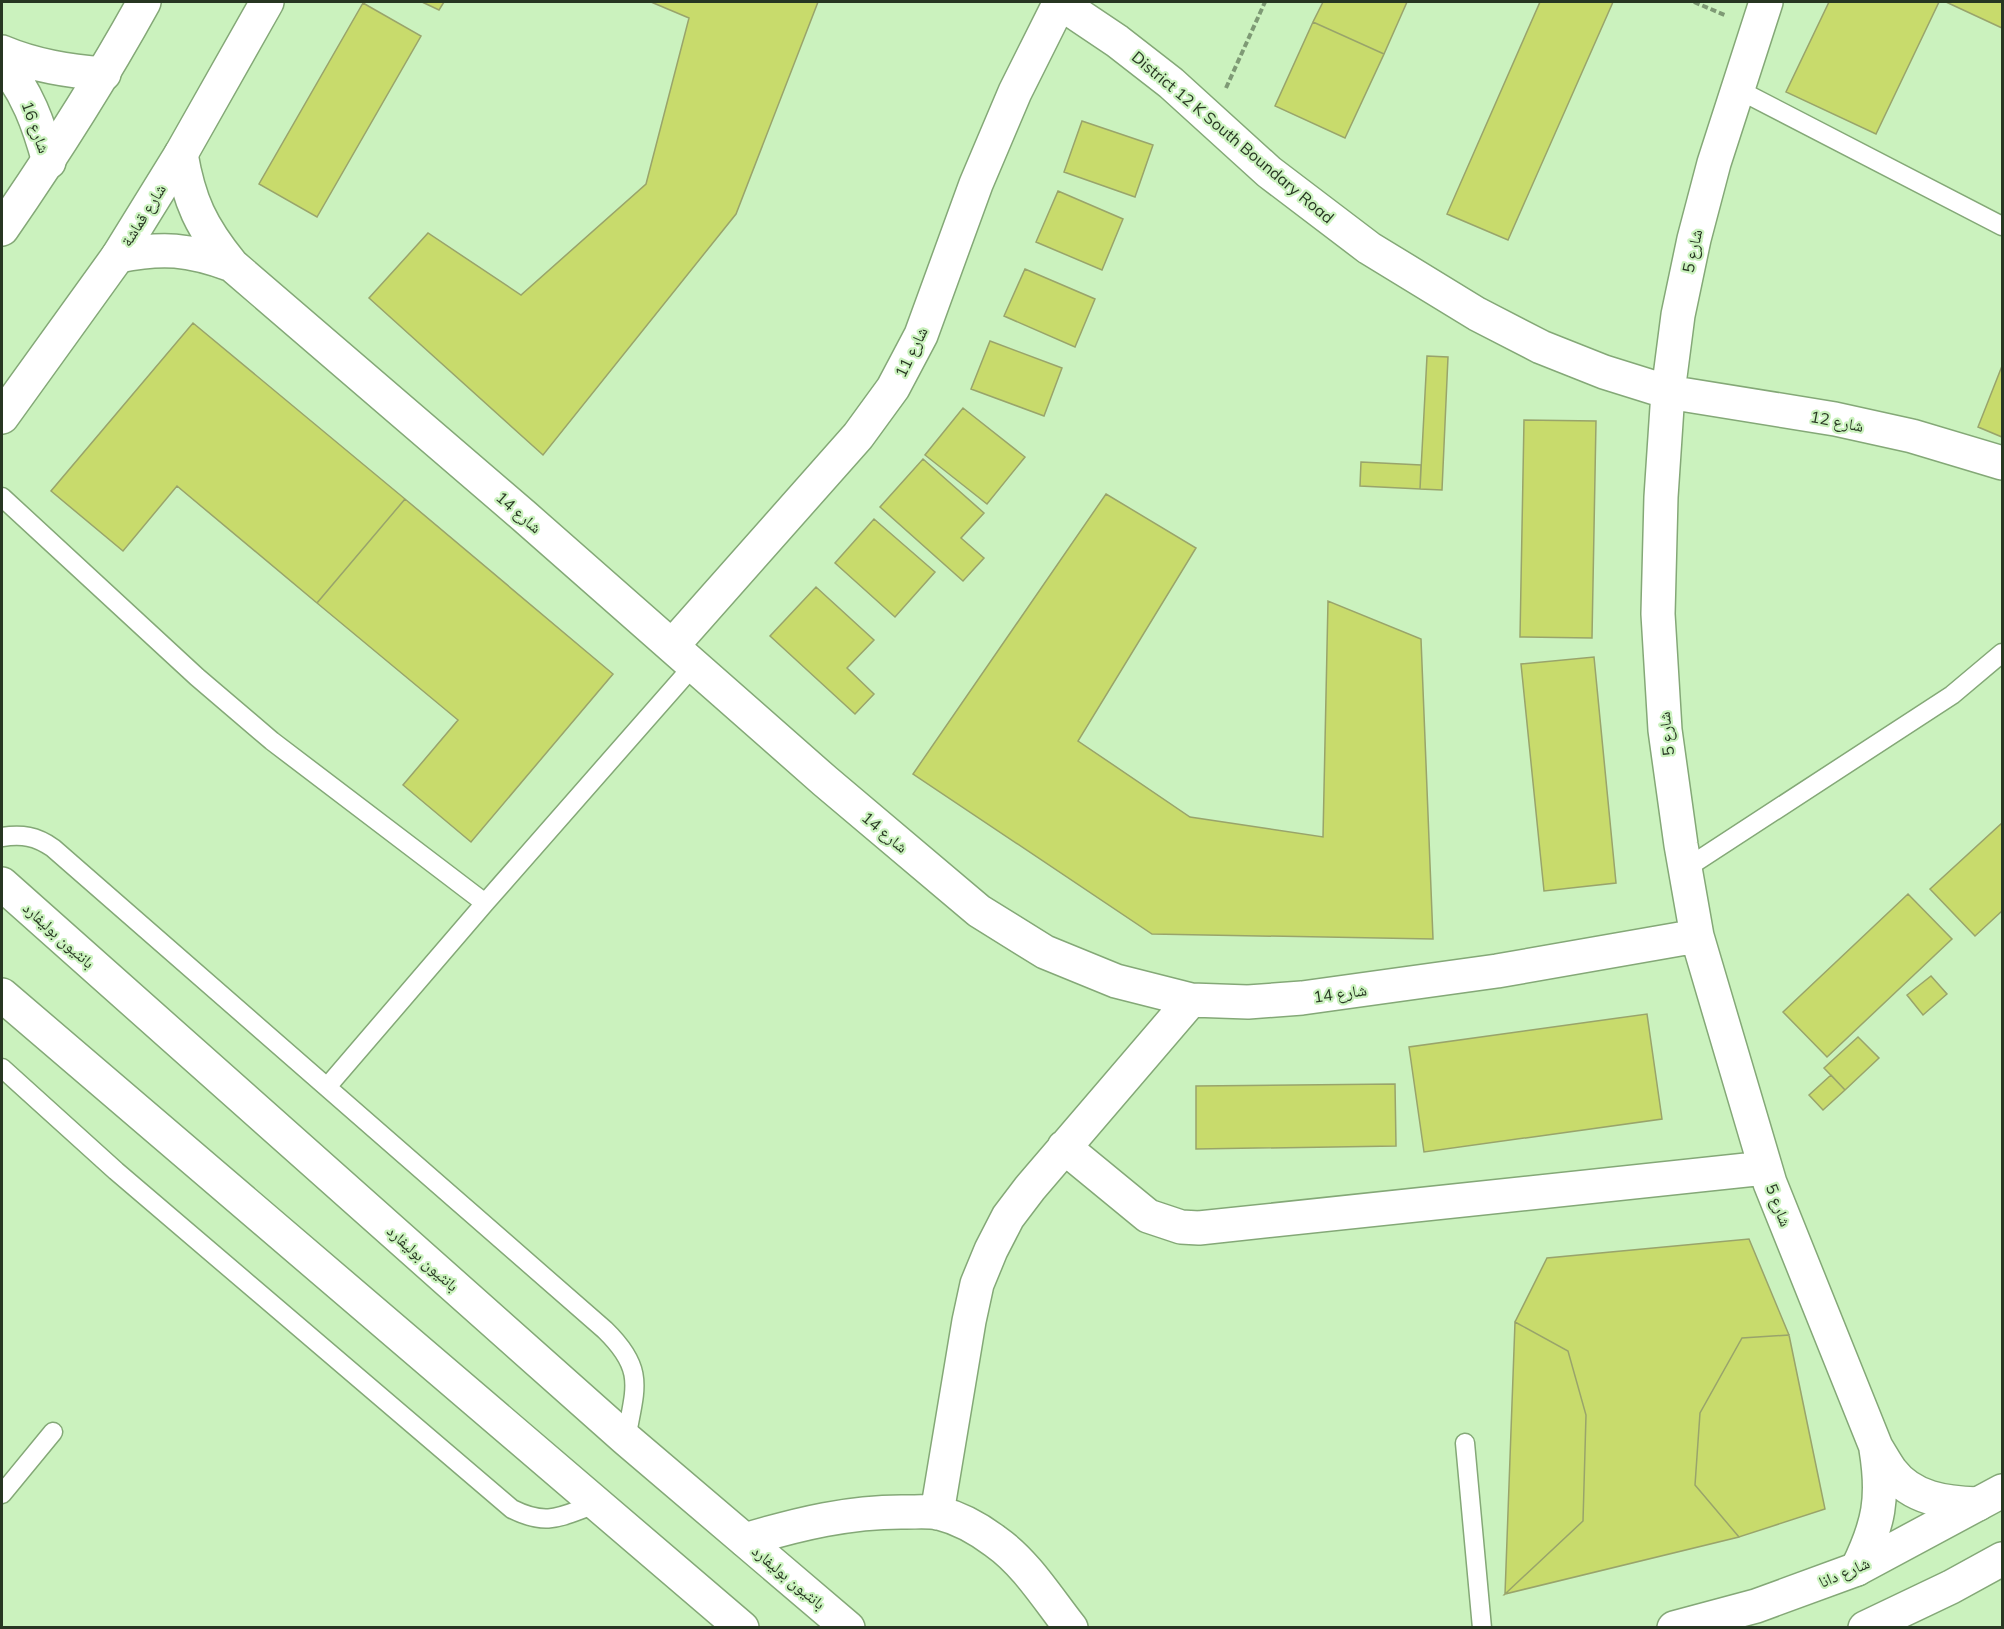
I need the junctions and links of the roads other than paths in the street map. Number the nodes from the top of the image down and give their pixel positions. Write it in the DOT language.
graph roads {
  1 [pos="144,2"];
  2 [pos="267,2"];
  3 [pos="1059,2"];
  4 [pos="1766,2"];
  5 [pos="2,52"];
  6 [pos="2,62"];
  7 [pos="104,74"];
  8 [pos="1737,89"];
  9 [pos="180,154"];
  10 [pos="49,162"];
  11 [pos="2002,226"];
  12 [pos="2,229"];
  13 [pos="118,256"];
  14 [pos="232,265"];
  15 [pos="1668,392"];
  16 [pos="2,417"];
  17 [pos="2002,463"];
  18 [pos="2,497"];
  19 [pos="2002,653"];
  20 [pos="683,656"];
  21 [pos="2,837"];
  22 [pos="1684,869"];
  23 [pos="2,884"];
  24 [pos="485,903"];
  25 [pos="15,904"];
  26 [pos="1697,936"];
  27 [pos="2,995"];
  28 [pos="1191,999"];
  29 [pos="2,1068"];
  30 [pos="327,1087"];
  31 [pos="1064,1147"];
  32 [pos="1765,1168"];
  33 [pos="53,1432"];
  34 [pos="626,1438"];
  35 [pos="1466,1443"];
  36 [pos="1876,1447"];
  37 [pos="2,1494"];
  38 [pos="1990,1498"];
  39 [pos="596,1504"];
  40 [pos="937,1513"];
  41 [pos="745,1540"];
  42 [pos="2002,1558"];
  43 [pos="1857,1569"];
  44 [pos="715,1615"];
  45 [pos="742,1628"];
  46 [pos="848,1628"];
  47 [pos="1071,1628"];
  48 [pos="1482,1628"];
  49 [pos="1674,1628"];
  50 [pos="1865,1628"];
  1 -- 7 [label="street"];
  2 -- 9 [label="street, شارع قماشة"];
  3 -- 15 [label="street, District 12 K South Boundary Road"];
  3 -- 20 [label="street, شارع 11"];
  4 -- 8 [label="street, شارع 5"];
  5 -- 7 [label="street"];
  6 -- 10 [label="street, شارع 16"];
  7 -- 10 [label="street"];
  8 -- 11 [label="lane"];
  8 -- 15 [label="street, شارع 5"];
  9 -- 13 [label="street, شارع قماشة"];
  9 -- 14 [label="street, شارع 14"];
  10 -- 12 [label="street"];
  13 -- 14 [label="street, شارع 14"];
  13 -- 16 [label="street, شارع قماشة"];
  14 -- 20 [label="street, شارع 14"];
  15 -- 17 [label="street, شارع 12"];
  15 -- 22 [label="street, شارع 5"];
  18 -- 24 [label="lane"];
  19 -- 22 [label="lane"];
  20 -- 24 [label="lane"];
  20 -- 28 [label="street, شارع 14"];
  21 -- 30 [label="lane"];
  22 -- 26 [label="street, شارع 5"];
  23 -- 25 [label="street, بانثيون بوليفارد"];
  24 -- 30 [label="lane"];
  25 -- 34 [label="street, بانثيون بوليفارد"];
  26 -- 28 [label="street, شارع 14"];
  26 -- 32 [label="street, شارع 5"];
  27 -- 39 [label="street"];
  28 -- 31 [label="street"];
  29 -- 39 [label="lane"];
  30 -- 34 [label="lane"];
  31 -- 32 [label="street"];
  31 -- 40 [label="street"];
  32 -- 36 [label="street, شارع 5"];
  33 -- 37 [label="lane"];
  34 -- 41 [label="street, بانثيون بوليفارد"];
  35 -- 48 [label="lane"];
  36 -- 38 [label="street, شارع 5"];
  36 -- 43 [label="street, شارع 5"];
  38 -- 43 [label="street, شارع دانا"];
  39 -- 44 [label="street"];
  40 -- 41 [label="street"];
  40 -- 47 [label="street"];
  41 -- 46 [label="street, بانثيون بوليفارد"];
  42 -- 50 [label="street"];
  43 -- 49 [label="street, شارع دانا"];
  44 -- 45 [label="street"];
}
